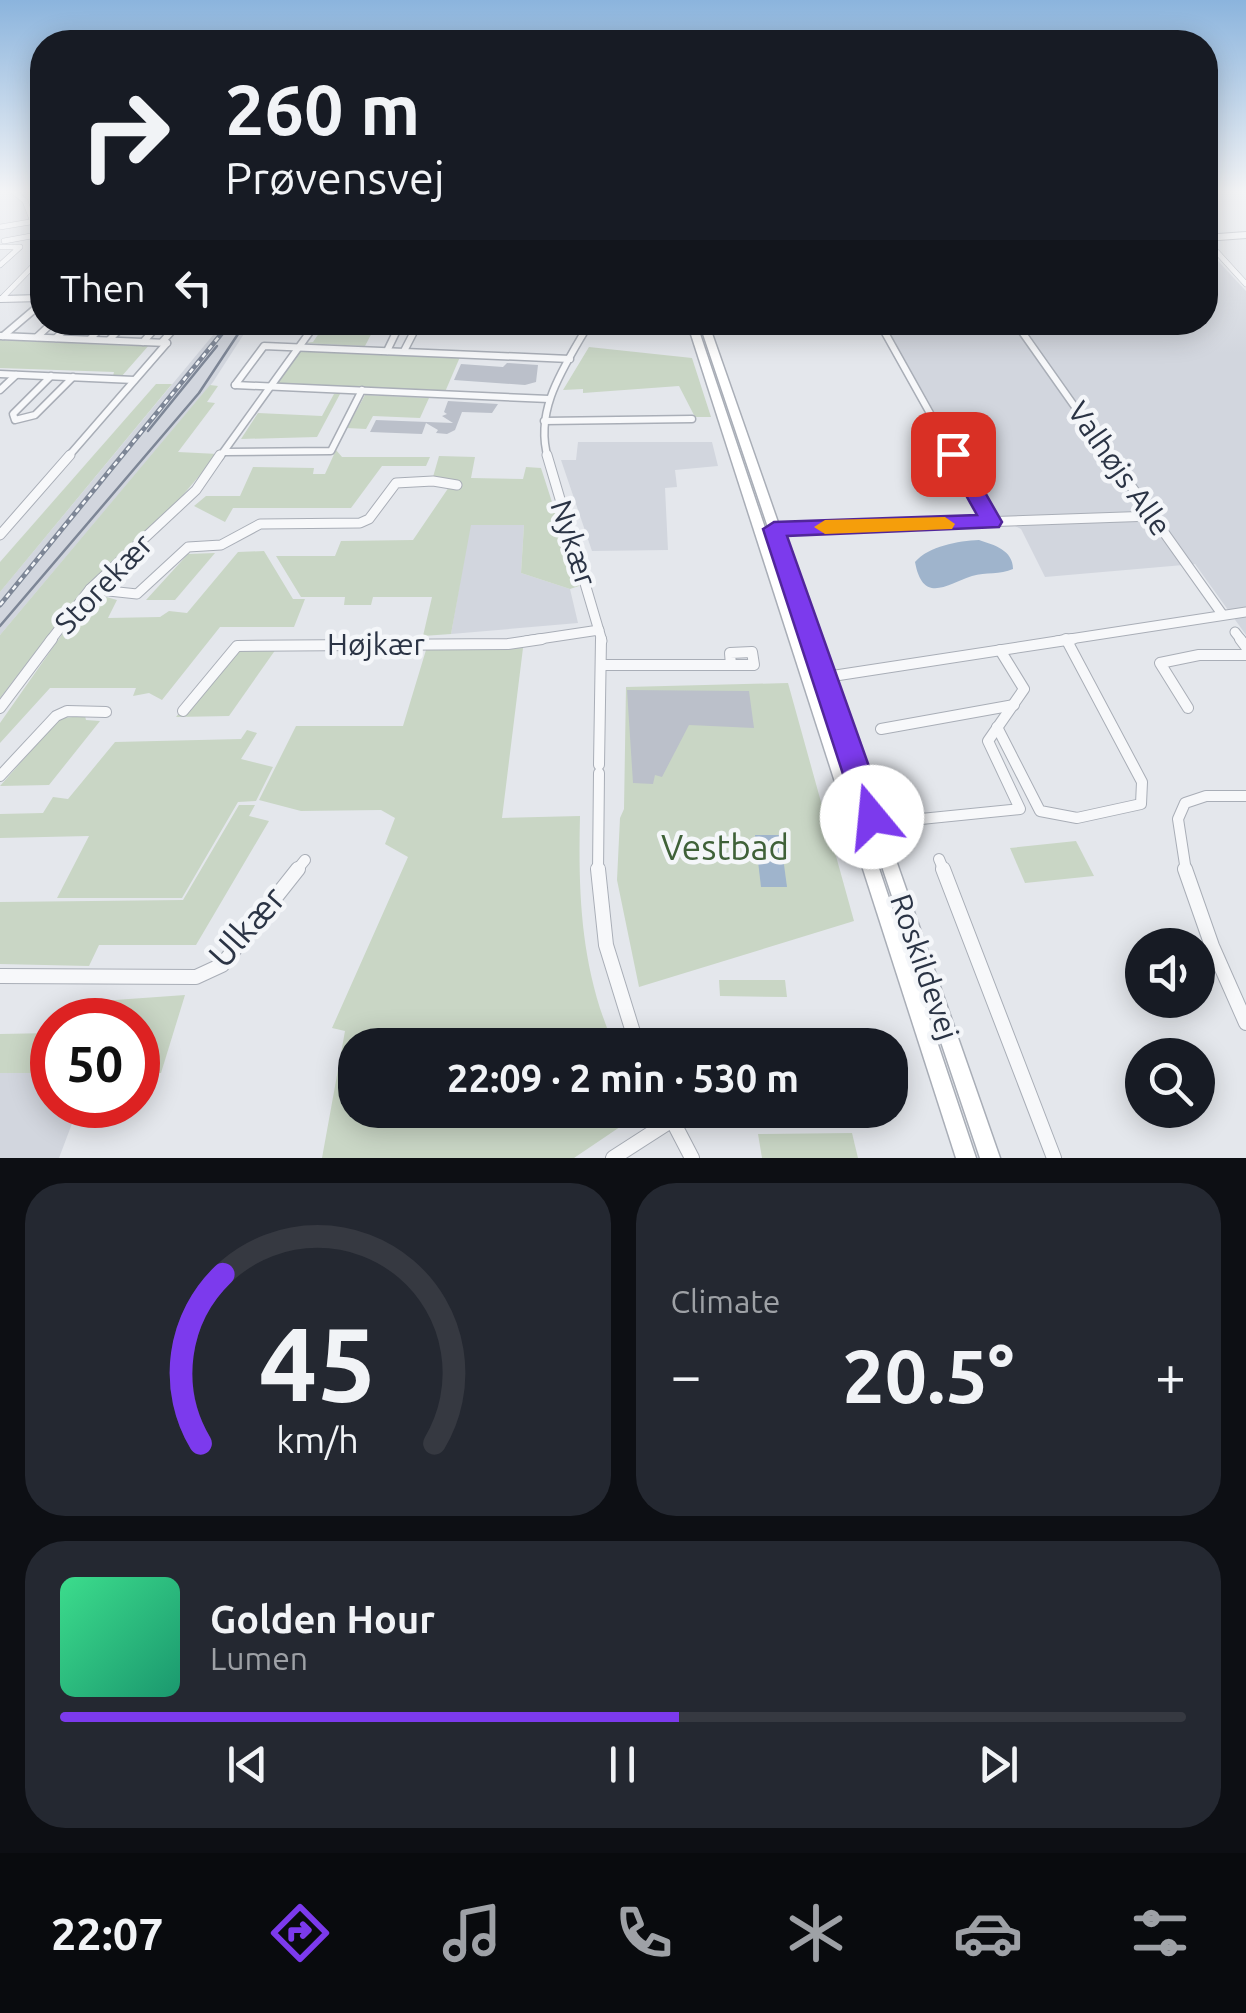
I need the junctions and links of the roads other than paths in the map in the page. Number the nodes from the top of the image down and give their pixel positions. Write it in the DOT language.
graph roads {
  1 [pos="14,246"];
  2 [pos="1218,251"];
  3 [pos="0,266"];
  4 [pos="30,269"];
  5 [pos="1236,273"];
  6 [pos="1246,274"];
  7 [pos="1246,284"];
  8 [pos="0,300"];
  9 [pos="30,301"];
  10 [pos="30,312"];
  11 [pos="59,335"];
  12 [pos="95,335"];
  13 [pos="114,335"];
  14 [pos="149,335"];
  15 [pos="168,335"];
  16 [pos="305,335"];
  17 [pos="394,335"];
  18 [pos="412,335"];
  19 [pos="583,335"];
  20 [pos="696,335"];
  21 [pos="707,335"];
  22 [pos="886,335"];
  23 [pos="1025,335"];
  24 [pos="2,336"];
  25 [pos="37,337"];
  26 [pos="56,338"];
  27 [pos="90,340"];
  28 [pos="109,340"];
  29 [pos="143,342"];
  30 [pos="162,342"];
  31 [pos="295,347"];
  32 [pos="387,351"];
  33 [pos="404,352"];
  34 [pos="570,359"];
  35 [pos="0,374"];
  36 [pos="16,375"];
  37 [pos="51,376"];
  38 [pos="74,377"];
  39 [pos="134,380"];
  40 [pos="268,386"];
  41 [pos="0,390"];
  42 [pos="362,390"];
  43 [pos="549,398"];
  44 [pos="692,419"];
  45 [pos="544,420"];
  46 [pos="225,452"];
  47 [pos="458,486"];
  48 [pos="1153,516"];
  49 [pos="992,522"];
  50 [pos="774,529"];
  51 [pos="0,535"];
  52 [pos="90,589"];
  53 [pos="1246,612"];
  54 [pos="1222,614"];
  55 [pos="599,630"];
  56 [pos="1235,632"];
  57 [pos="1066,639"];
  58 [pos="1246,647"];
  59 [pos="1000,650"];
  60 [pos="1246,655"];
  61 [pos="603,665"];
  62 [pos="730,665"];
  63 [pos="817,678"];
  64 [pos="1014,705"];
  65 [pos="0,708"];
  66 [pos="1188,708"];
  67 [pos="184,711"];
  68 [pos="106,712"];
  69 [pos="997,728"];
  70 [pos="881,729"];
  71 [pos="0,776"];
  72 [pos="1246,796"];
  73 [pos="920,819"];
  74 [pos="938,859"];
  75 [pos="306,860"];
  76 [pos="0,976"];
  77 [pos="1246,1022"];
  78 [pos="630,1028"];
  79 [pos="653,1128"];
  80 [pos="677,1128"];
  81 [pos="613,1158"];
  82 [pos="692,1158"];
  83 [pos="966,1158"];
  84 [pos="990,1158"];
  85 [pos="1054,1158"];
  1 -- 3 [label="street"];
  2 -- 5 [label="street"];
  4 -- 8 [label="street"];
  5 -- 6 [label="street"];
  5 -- 7 [label="street"];
  8 -- 9 [label="street"];
  10 -- 24 [label="street"];
  11 -- 26 [label="street"];
  12 -- 27 [label="street"];
  13 -- 28 [label="street"];
  14 -- 29 [label="street"];
  15 -- 30 [label="street"];
  16 -- 31 [label="street"];
  17 -- 32 [label="street"];
  18 -- 33 [label="street"];
  19 -- 34 [label="street, Nykær"];
  20 -- 63 [label="main road, Roskildevej"];
  21 -- 50 [label="main road, Roskildevej"];
  22 -- 49 [label="street"];
  23 -- 48 [label="street, Valhøjs Alle"];
  24 -- 25 [label="street"];
  25 -- 26 [label="street"];
  26 -- 27 [label="street"];
  27 -- 28 [label="street"];
  28 -- 29 [label="street"];
  29 -- 30 [label="street"];
  30 -- 39 [label="street"];
  31 -- 32 [label="street"];
  31 -- 40 [label="street"];
  31 -- 40 [label="street"];
  32 -- 33 [label="street"];
  33 -- 34 [label="street"];
  34 -- 43 [label="street, Nykær"];
  35 -- 36 [label="street"];
  36 -- 37 [label="street"];
  36 -- 41 [label="street"];
  37 -- 38 [label="street"];
  37 -- 38 [label="street"];
  38 -- 39 [label="street"];
  39 -- 51 [label="street"];
  40 -- 42 [label="street"];
  40 -- 46 [label="street, Storekær"];
  42 -- 43 [label="street"];
  42 -- 46 [label="street"];
  43 -- 45 [label="street, Nykær"];
  44 -- 45 [label="street"];
  45 -- 55 [label="street, Nykær"];
  46 -- 52 [label="street, Storekær"];
  47 -- 52 [label="street"];
  48 -- 49 [label="street"];
  48 -- 54 [label="street, Valhøjs Alle"];
  49 -- 50 [label="street"];
  50 -- 63 [label="main road, Roskildevej"];
  52 -- 65 [label="street, Storekær"];
  53 -- 54 [label="street"];
  54 -- 57 [label="street"];
  55 -- 61 [label="street, Nykær"];
  55 -- 67 [label="street, Højkær"];
  56 -- 58 [label="street"];
  57 -- 59 [label="street"];
  57 -- 69 [label="street"];
  59 -- 63 [label="street"];
  59 -- 64 [label="street"];
  60 -- 66 [label="street"];
  61 -- 62 [label="street"];
  61 -- 78 [label="street, Nykær"];
  63 -- 83 [label="main road, Roskildevej"];
  63 -- 84 [label="main road, Roskildevej"];
  64 -- 69 [label="street"];
  64 -- 70 [label="street"];
  68 -- 71 [label="street"];
  69 -- 73 [label="street"];
  72 -- 77 [label="street"];
  74 -- 85 [label="street"];
  75 -- 76 [label="street, Ulkær"];
  79 -- 81 [label="street"];
  80 -- 82 [label="street"];
}
